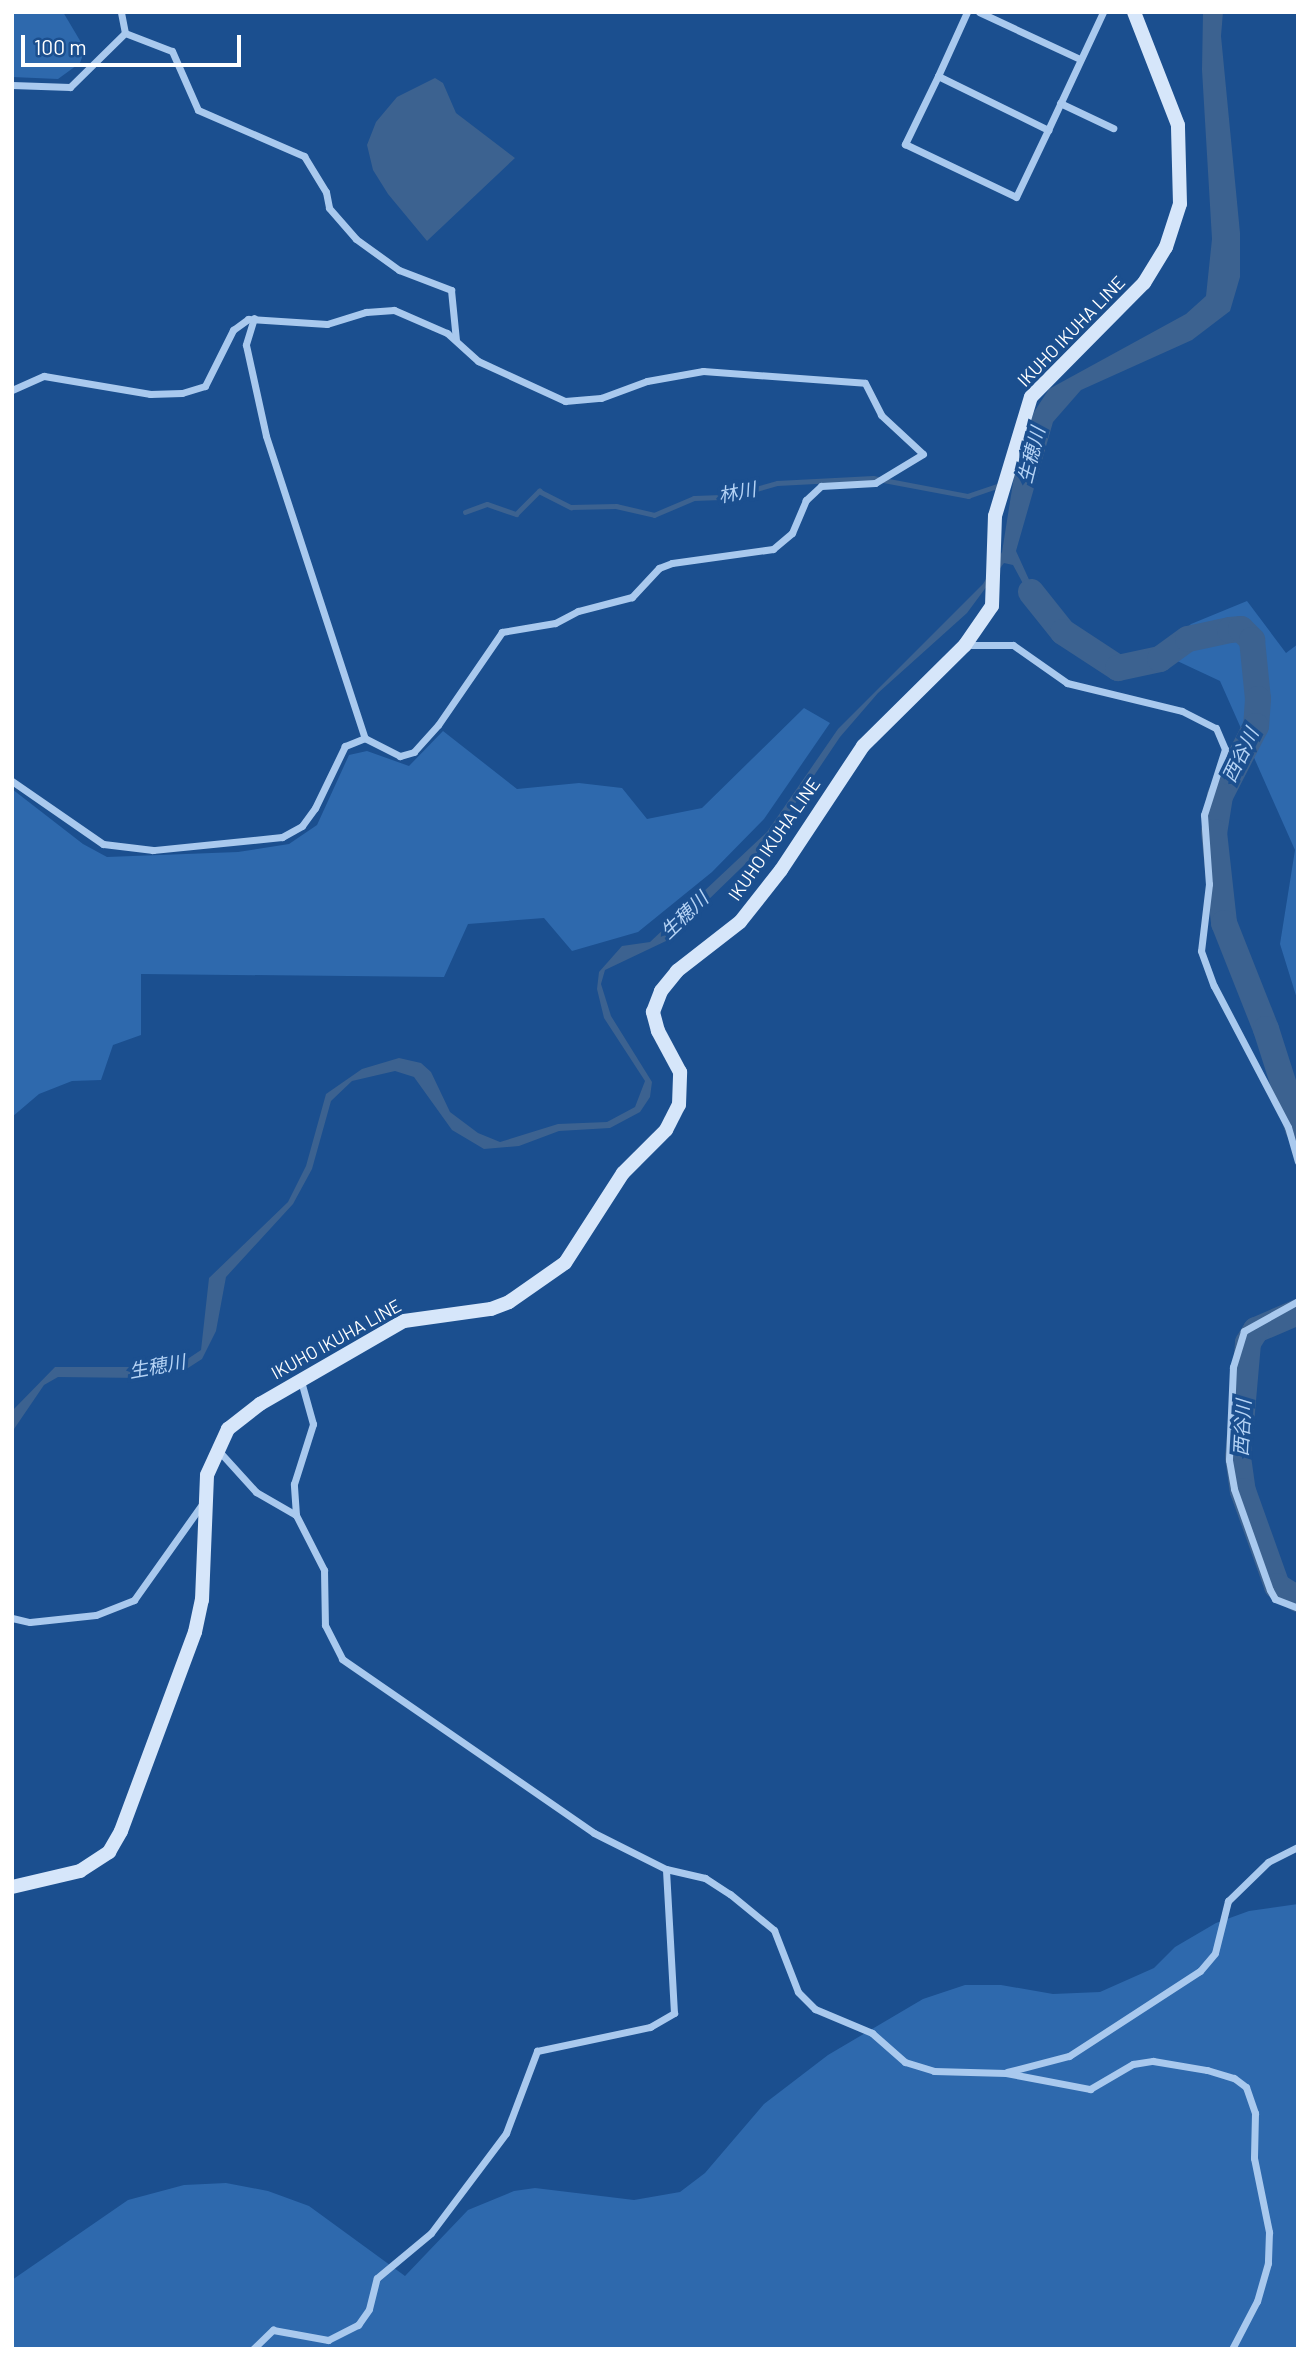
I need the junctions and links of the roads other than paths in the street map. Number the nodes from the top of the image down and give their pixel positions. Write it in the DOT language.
graph roads {
  1 [pos="121,12"];
  2 [pos="967,12"];
  3 [pos="979,12"];
  4 [pos="1103,12"];
  5 [pos="1133,12"];
  6 [pos="125,33"];
  7 [pos="1080,60"];
  8 [pos="938,76"];
  9 [pos="12,85"];
  10 [pos="1060,103"];
  11 [pos="1113,128"];
  12 [pos="1048,130"];
  13 [pos="255,318"];
  14 [pos="456,340"];
  15 [pos="12,390"];
  16 [pos="965,645"];
  17 [pos="365,738"];
  18 [pos="12,781"];
  19 [pos="1298,1162"];
  20 [pos="1298,1301"];
  21 [pos="301,1380"];
  22 [pos="216,1447"];
  23 [pos="204,1502"];
  24 [pos="296,1515"];
  25 [pos="1298,1608"];
  26 [pos="12,1618"];
  27 [pos="1298,1847"];
  28 [pos="666,1869"];
  29 [pos="12,1887"];
  30 [pos="1006,2073"];
  31 [pos="253,2349"];
  32 [pos="1233,2349"];
  1 -- 6 [label="street"];
  2 -- 8 [label="street"];
  3 -- 7 [label="street"];
  4 -- 7 [label="street"];
  5 -- 16 [label="main road, IKUHO IKUHA LINE"];
  6 -- 9 [label="street"];
  6 -- 14 [label="street"];
  7 -- 10 [label="street"];
  8 -- 12 [label="street"];
  8 -- 12 [label="street"];
  10 -- 11 [label="street"];
  10 -- 12 [label="street"];
  13 -- 14 [label="street"];
  13 -- 15 [label="street"];
  13 -- 17 [label="street"];
  14 -- 17 [label="street"];
  16 -- 19 [label="street"];
  16 -- 21 [label="main road, IKUHO IKUHA LINE"];
  17 -- 18 [label="street"];
  20 -- 25 [label="street"];
  21 -- 22 [label="main road, IKUHO IKUHA LINE"];
  21 -- 24 [label="street"];
  22 -- 23 [label="main road, IKUHO IKUHA LINE"];
  22 -- 24 [label="street"];
  23 -- 26 [label="street"];
  23 -- 29 [label="main road, IKUHO IKUHA LINE"];
  24 -- 28 [label="street"];
  27 -- 30 [label="street"];
  28 -- 30 [label="street"];
  28 -- 31 [label="street"];
  30 -- 32 [label="street"];
}
